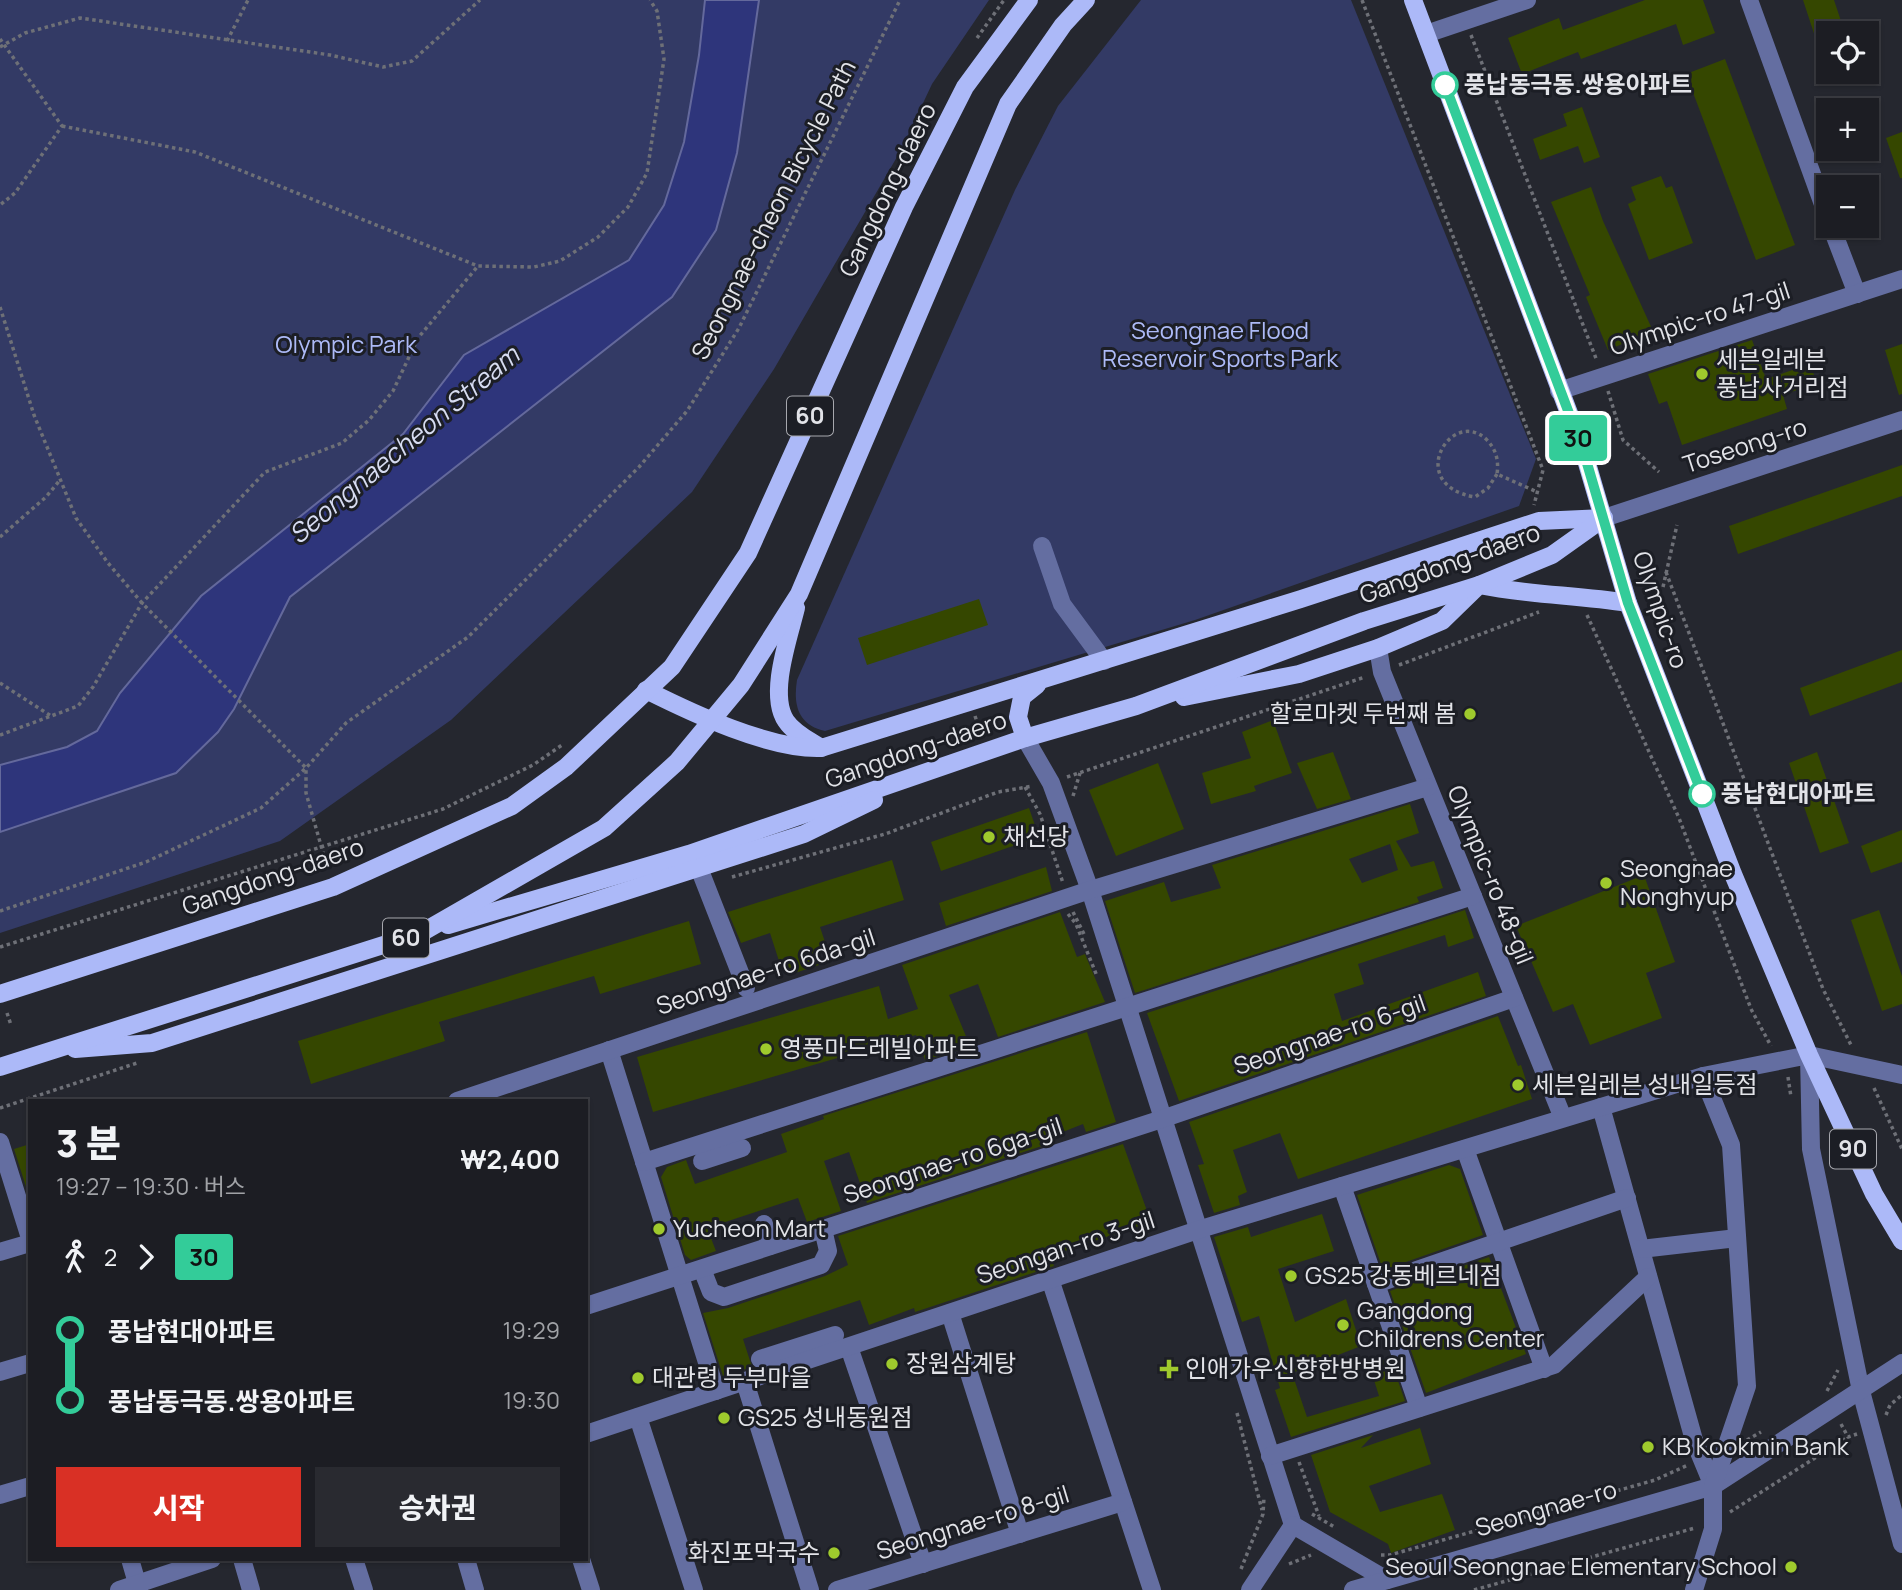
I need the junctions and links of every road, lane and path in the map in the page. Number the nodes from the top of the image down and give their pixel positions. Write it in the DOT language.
graph roads {
  1 [pos="248,0"];
  2 [pos="480,0"];
  3 [pos="650,0"];
  4 [pos="900,0"];
  5 [pos="1004,0"];
  6 [pos="1028,0"];
  7 [pos="1086,0"];
  8 [pos="1362,0"];
  9 [pos="1413,0"];
  10 [pos="1527,0"];
  11 [pos="1749,0"];
  12 [pos="1466,20"];
  13 [pos="1426,34"];
  14 [pos="0,39"];
  15 [pos="228,41"];
  16 [pos="972,46"];
  17 [pos="3,47"];
  18 [pos="62,126"];
  19 [pos="1816,185"];
  20 [pos="0,205"];
  21 [pos="1836,238"];
  22 [pos="478,266"];
  23 [pos="1902,279"];
  24 [pos="1857,294"];
  25 [pos="0,307"];
  26 [pos="1603,377"];
  27 [pos="1559,391"];
  28 [pos="1902,420"];
  29 [pos="1434,448"];
  30 [pos="1440,450"];
  31 [pos="1659,472"];
  32 [pos="1497,474"];
  33 [pos="61,480"];
  34 [pos="1535,491"];
  35 [pos="1534,505"];
  36 [pos="1604,518"];
  37 [pos="1678,525"];
  38 [pos="0,537"];
  39 [pos="1042,546"];
  40 [pos="1667,572"];
  41 [pos="1479,585"];
  42 [pos="1663,587"];
  43 [pos="799,594"];
  44 [pos="142,603"];
  45 [pos="1628,603"];
  46 [pos="1546,609"];
  47 [pos="1378,648"];
  48 [pos="1104,661"];
  49 [pos="1382,672"];
  50 [pos="1045,679"];
  51 [pos="0,683"];
  52 [pos="646,690"];
  53 [pos="1136,706"];
  54 [pos="975,715"];
  55 [pos="51,716"];
  56 [pos="712,720"];
  57 [pos="980,731"];
  58 [pos="0,735"];
  59 [pos="1025,738"];
  60 [pos="563,744"];
  61 [pos="821,748"];
  62 [pos="306,768"];
  63 [pos="934,771"];
  64 [pos="1066,777"];
  65 [pos="1428,787"];
  66 [pos="321,846"];
  67 [pos="699,868"];
  68 [pos="333,887"];
  69 [pos="1090,890"];
  70 [pos="1473,896"];
  71 [pos="0,911"];
  72 [pos="421,933"];
  73 [pos="0,947"];
  74 [pos="746,988"];
  75 [pos="0,994"];
  76 [pos="1514,998"];
  77 [pos="1127,1008"];
  78 [pos="7,1013"];
  79 [pos="11,1025"];
  80 [pos="609,1050"];
  81 [pos="44,1052"];
  82 [pos="1809,1055"];
  83 [pos="1861,1066"];
  84 [pos="0,1067"];
  85 [pos="1902,1075"];
  86 [pos="1703,1076"];
  87 [pos="507,1093"];
  88 [pos="470,1099"];
  89 [pos="1601,1107"];
  90 [pos="1563,1118"];
  91 [pos="1162,1119"];
  92 [pos="0,1142"];
  93 [pos="741,1147"];
  94 [pos="1465,1149"];
  95 [pos="1902,1149"];
  96 [pos="702,1161"];
  97 [pos="644,1162"];
  98 [pos="1342,1186"];
  99 [pos="1627,1198"];
  100 [pos="1897,1219"];
  101 [pos="764,1224"];
  102 [pos="823,1229"];
  103 [pos="1198,1230"];
  104 [pos="28,1233"];
  105 [pos="1737,1238"];
  106 [pos="28,1241"];
  107 [pos="1902,1241"];
  108 [pos="1499,1244"];
  109 [pos="771,1246"];
  110 [pos="1641,1249"];
  111 [pos="0,1252"];
  112 [pos="702,1269"];
  113 [pos="680,1276"];
  114 [pos="1648,1277"];
  115 [pos="1050,1279"];
  116 [pos="1376,1284"];
  117 [pos="588,1305"];
  118 [pos="950,1313"];
  119 [pos="838,1338"];
  120 [pos="760,1359"];
  121 [pos="1902,1363"];
  122 [pos="28,1364"];
  123 [pos="1544,1369"];
  124 [pos="0,1372"];
  125 [pos="745,1382"];
  126 [pos="716,1391"];
  127 [pos="1861,1391"];
  128 [pos="1419,1408"];
  129 [pos="638,1417"];
  130 [pos="1771,1426"];
  131 [pos="588,1433"];
  132 [pos="1849,1437"];
  133 [pos="1725,1451"];
  134 [pos="1270,1455"];
  135 [pos="1702,1459"];
  136 [pos="1713,1486"];
  137 [pos="28,1487"];
  138 [pos="0,1495"];
  139 [pos="1123,1502"];
  140 [pos="1263,1514"];
  141 [pos="1319,1516"];
  142 [pos="1713,1524"];
  143 [pos="1293,1525"];
  144 [pos="1343,1533"];
  145 [pos="1020,1534"];
  146 [pos="1902,1544"];
  147 [pos="1372,1554"];
  148 [pos="131,1561"];
  149 [pos="207,1561"];
  150 [pos="243,1561"];
  151 [pos="355,1561"];
  152 [pos="467,1561"];
  153 [pos="582,1561"];
  154 [pos="923,1564"];
  155 [pos="1240,1571"];
  156 [pos="1396,1582"];
  157 [pos="139,1587"];
  158 [pos="119,1590"];
  159 [pos="251,1590"];
  160 [pos="364,1590"];
  161 [pos="475,1590"];
  162 [pos="592,1590"];
  163 [pos="694,1590"];
  164 [pos="810,1590"];
  165 [pos="837,1590"];
  166 [pos="1152,1590"];
  167 [pos="1250,1590"];
  168 [pos="1353,1590"];
  169 [pos="1474,1590"];
  170 [pos="1694,1590"];
  1 -- 15 [label="path"];
  2 -- 15 [label="path"];
  3 -- 22 [label="path"];
  4 -- 62 [label="path, Seongnae-cheon Bicycle Path"];
  5 -- 16 [label="path"];
  6 -- 52 [label="main road, Gangdong-daero / 60"];
  7 -- 43 [label="main road, Gangdong-daero / 60"];
  8 -- 34 [label="path"];
  9 -- 13 [label="main road, Olympic-ro / 90"];
  10 -- 12 [label="street"];
  11 -- 19 [label="street"];
  12 -- 13 [label="street"];
  12 -- 26 [label="path"];
  13 -- 27 [label="main road, Olympic-ro / 90"];
  14 -- 17 [label="path"];
  15 -- 17 [label="path"];
  17 -- 18 [label="path"];
  18 -- 20 [label="path"];
  18 -- 22 [label="path"];
  21 -- 24 [label="street"];
  22 -- 44 [label="path"];
  23 -- 24 [label="street, Olympic-ro 47-gil"];
  24 -- 26 [label="street, Olympic-ro 47-gil"];
  25 -- 33 [label="path"];
  26 -- 27 [label="street, Olympic-ro 47-gil"];
  26 -- 31 [label="path"];
  27 -- 36 [label="main road, Olympic-ro / 90"];
  28 -- 36 [label="street, Toseong-ro"];
  29 -- 30 [label="path"];
  30 -- 32 [label="path"];
  30 -- 32 [label="path"];
  32 -- 34 [label="path"];
  33 -- 38 [label="path"];
  33 -- 44 [label="path"];
  34 -- 35 [label="path"];
  36 -- 41 [label="main road, Gangdong-daero"];
  36 -- 45 [label="main road, Olympic-ro / 90"];
  36 -- 48 [label="main road, Gangdong-daero"];
  37 -- 40 [label="path"];
  39 -- 48 [label="street"];
  40 -- 42 [label="path"];
  40 -- 83 [label="path"];
  41 -- 45 [label="main road"];
  41 -- 47 [label="main road"];
  41 -- 53 [label="main road, Gangdong-daero"];
  43 -- 56 [label="main road, Gangdong-daero / 60"];
  43 -- 61 [label="main road"];
  44 -- 55 [label="path"];
  44 -- 62 [label="path"];
  45 -- 82 [label="main road, Olympic-ro / 90"];
  46 -- 49 [label="path"];
  47 -- 49 [label="street, Olympic-ro 48-gil"];
  47 -- 53 [label="main road"];
  48 -- 50 [label="main road, Gangdong-daero"];
  49 -- 64 [label="path"];
  49 -- 65 [label="street, Olympic-ro 48-gil"];
  50 -- 59 [label="main road"];
  50 -- 61 [label="main road, Gangdong-daero"];
  51 -- 55 [label="path"];
  52 -- 56 [label="main road"];
  52 -- 68 [label="main road, Gangdong-daero / 60"];
  53 -- 59 [label="main road, Gangdong-daero"];
  54 -- 57 [label="path"];
  55 -- 58 [label="path"];
  56 -- 61 [label="main road, Gangdong-daero"];
  56 -- 72 [label="main road, Gangdong-daero / 60"];
  59 -- 63 [label="main road, Gangdong-daero"];
  59 -- 69 [label="street"];
  60 -- 66 [label="path, Gangdong-daero"];
  62 -- 66 [label="path"];
  62 -- 71 [label="path, Seongnae-cheon Bicycle Path"];
  63 -- 67 [label="main road"];
  63 -- 72 [label="main road, Gangdong-daero"];
  65 -- 69 [label="street"];
  65 -- 70 [label="street, Olympic-ro 48-gil"];
  66 -- 68 [label="path"];
  66 -- 73 [label="path, Gangdong-daero"];
  67 -- 74 [label="street"];
  67 -- 81 [label="main road"];
  68 -- 75 [label="main road, Gangdong-daero / 60"];
  69 -- 77 [label="street"];
  69 -- 80 [label="street, Seongnae-ro 6da-gil"];
  70 -- 76 [label="street, Olympic-ro 48-gil"];
  70 -- 77 [label="street"];
  72 -- 81 [label="main road, Gangdong-daero / 60"];
  76 -- 90 [label="street, Olympic-ro 48-gil"];
  76 -- 91 [label="street, Seongnae-ro 6-gil"];
  77 -- 91 [label="street"];
  77 -- 93 [label="street"];
  78 -- 79 [label="path"];
  80 -- 87 [label="street, Seongnae-ro 6da-gil"];
  80 -- 97 [label="street"];
  81 -- 84 [label="main road, Gangdong-daero / 60"];
  82 -- 83 [label="street"];
  82 -- 86 [label="street"];
  82 -- 100 [label="main road, Olympic-ro / 90"];
  82 -- 127 [label="street"];
  83 -- 85 [label="street"];
  83 -- 95 [label="path"];
  86 -- 89 [label="street"];
  86 -- 105 [label="street"];
  87 -- 88 [label="street, Seongnae-ro 6da-gil"];
  89 -- 90 [label="street"];
  89 -- 99 [label="street"];
  90 -- 94 [label="street"];
  91 -- 102 [label="street, Seongnae-ro 6ga-gil"];
  91 -- 103 [label="street"];
  92 -- 104 [label="street"];
  93 -- 96 [label="street"];
  93 -- 97 [label="street"];
  94 -- 98 [label="street"];
  94 -- 108 [label="street"];
  97 -- 113 [label="street"];
  98 -- 103 [label="street"];
  98 -- 116 [label="street"];
  99 -- 108 [label="street"];
  99 -- 110 [label="street"];
  100 -- 107 [label="main road, Olympic-ro / 90"];
  101 -- 109 [label="street"];
  102 -- 109 [label="street, Seongnae-ro 6ga-gil"];
  102 -- 112 [label="street"];
  103 -- 115 [label="street, Seongan-ro 3-gil"];
  103 -- 134 [label="street"];
  105 -- 110 [label="street"];
  105 -- 133 [label="street"];
  106 -- 111 [label="street"];
  108 -- 116 [label="street"];
  108 -- 123 [label="street"];
  109 -- 112 [label="street, Seongnae-ro 6ga-gil"];
  110 -- 114 [label="street"];
  112 -- 113 [label="street, Seongnae-ro 6ga-gil"];
  113 -- 117 [label="street, Seongnae-ro 6ga-gil"];
  113 -- 126 [label="street"];
  114 -- 123 [label="street"];
  114 -- 135 [label="street"];
  115 -- 118 [label="street, Seongan-ro 3-gil"];
  115 -- 139 [label="street"];
  116 -- 128 [label="street"];
  118 -- 119 [label="street, Seongan-ro 3-gil"];
  118 -- 145 [label="street"];
  119 -- 120 [label="street"];
  119 -- 125 [label="street, Seongan-ro 3-gil"];
  119 -- 154 [label="street"];
  121 -- 127 [label="street, Seongnae-ro"];
  122 -- 124 [label="street"];
  123 -- 128 [label="street"];
  125 -- 126 [label="street, Seongan-ro 3-gil"];
  125 -- 164 [label="street"];
  126 -- 129 [label="street, Seongan-ro 3-gil"];
  127 -- 136 [label="street, Seongnae-ro"];
  127 -- 146 [label="street"];
  128 -- 134 [label="street"];
  129 -- 131 [label="street, Seongan-ro 3-gil"];
  129 -- 163 [label="street"];
  130 -- 133 [label="path"];
  132 -- 142 [label="path"];
  133 -- 136 [label="street"];
  134 -- 143 [label="street"];
  135 -- 136 [label="street"];
  135 -- 147 [label="path"];
  136 -- 142 [label="street"];
  136 -- 156 [label="street, Seongnae-ro"];
  137 -- 138 [label="street"];
  139 -- 145 [label="street, Seongnae-ro 8-gil"];
  139 -- 166 [label="street"];
  140 -- 155 [label="path"];
  141 -- 144 [label="path"];
  142 -- 169 [label="path"];
  142 -- 170 [label="street"];
  143 -- 156 [label="street"];
  143 -- 167 [label="street"];
  145 -- 154 [label="street, Seongnae-ro 8-gil"];
  148 -- 157 [label="street"];
  149 -- 157 [label="street"];
  150 -- 159 [label="street"];
  151 -- 160 [label="street"];
  152 -- 161 [label="street"];
  153 -- 162 [label="street"];
  154 -- 165 [label="street, Seongnae-ro 8-gil"];
  156 -- 168 [label="street, Seongnae-ro"];
  157 -- 158 [label="street"];
}
